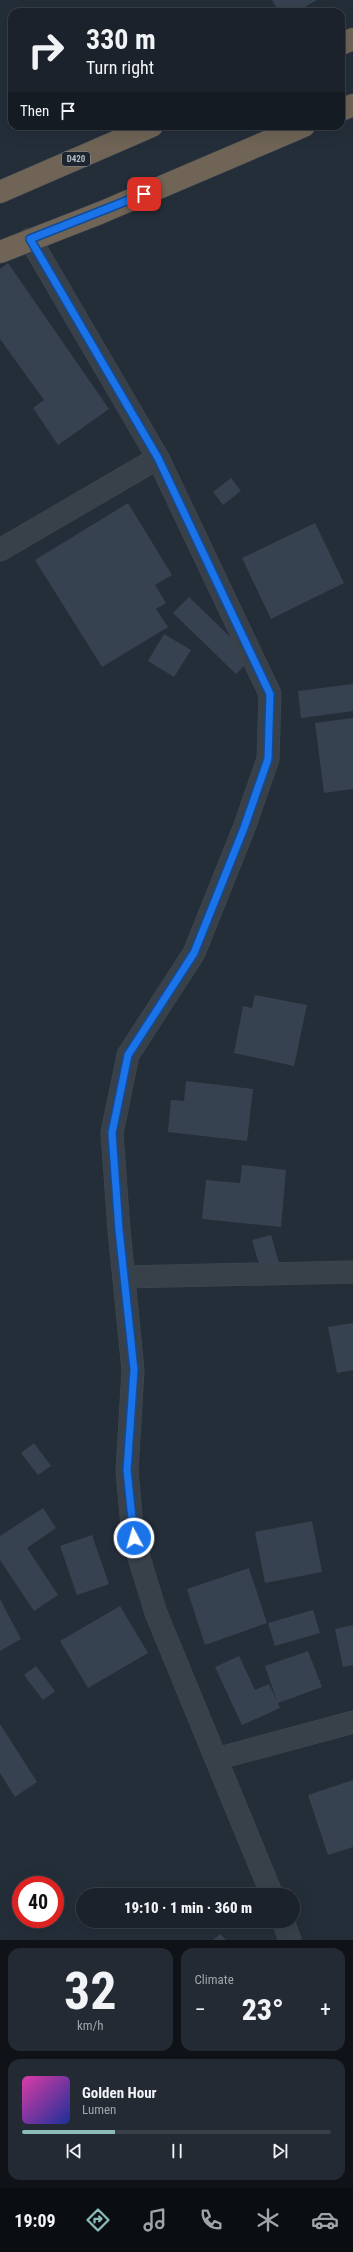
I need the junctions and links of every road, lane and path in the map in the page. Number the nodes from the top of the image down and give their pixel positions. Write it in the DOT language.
graph roads {
  1 [pos="143,130"];
  2 [pos="295,130"];
  3 [pos="0,192"];
  4 [pos="30,239"];
  5 [pos="0,252"];
  6 [pos="158,458"];
  7 [pos="0,550"];
  8 [pos="353,1272"];
  9 [pos="124,1276"];
  10 [pos="353,1722"];
  11 [pos="216,1759"];
  12 [pos="269,1888"];
  13 [pos="286,1928"];
  14 [pos="290,1940"];
  1 -- 3 [label="highway, D420"];
  2 -- 4 [label="highway"];
  4 -- 5 [label="highway"];
  4 -- 6 [label="street"];
  6 -- 7 [label="street"];
  6 -- 9 [label="street"];
  8 -- 9 [label="street"];
  9 -- 11 [label="street"];
  10 -- 11 [label="street"];
  11 -- 12 [label="street"];
  13 -- 14 [label="street"];
}
